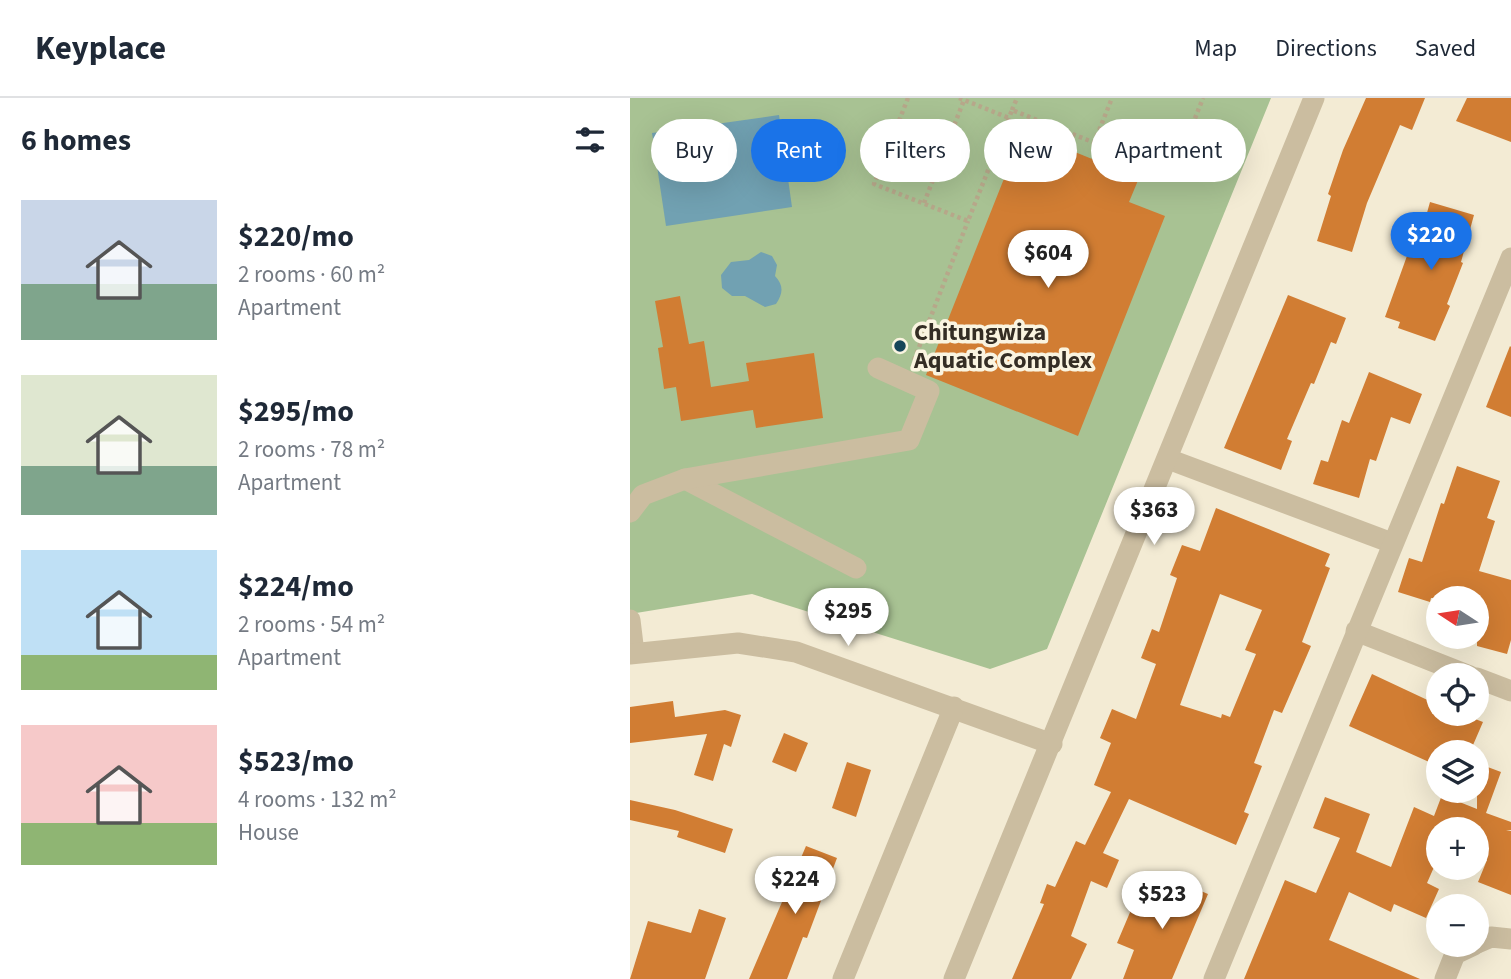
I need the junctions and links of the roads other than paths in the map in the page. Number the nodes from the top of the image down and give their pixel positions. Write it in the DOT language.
graph roads {
  1 [pos="1314,98"];
  2 [pos="1511,258"];
  3 [pos="878,368"];
  4 [pos="1168,459"];
  5 [pos="685,479"];
  6 [pos="630,512"];
  7 [pos="1392,543"];
  8 [pos="856,568"];
  9 [pos="630,620"];
  10 [pos="1356,631"];
  11 [pos="632,653"];
  12 [pos="1437,663"];
  13 [pos="1489,683"];
  14 [pos="1511,691"];
  15 [pos="954,708"];
  16 [pos="1052,744"];
  17 [pos="1489,937"];
  18 [pos="1511,939"];
  19 [pos="1454,957"];
  20 [pos="843,979"];
  21 [pos="954,979"];
  22 [pos="1214,979"];
  23 [pos="1446,979"];
  1 -- 4 [label="street"];
  2 -- 7 [label="street"];
  3 -- 5 [label="street"];
  4 -- 7 [label="street"];
  4 -- 16 [label="street"];
  5 -- 6 [label="street"];
  5 -- 8 [label="street"];
  7 -- 10 [label="street"];
  9 -- 11 [label="street"];
  10 -- 12 [label="street"];
  10 -- 22 [label="street"];
  11 -- 15 [label="street"];
  13 -- 14 [label="street"];
  15 -- 16 [label="street"];
  15 -- 20 [label="street"];
  16 -- 21 [label="street"];
  17 -- 18 [label="street"];
  19 -- 23 [label="street"];
}
